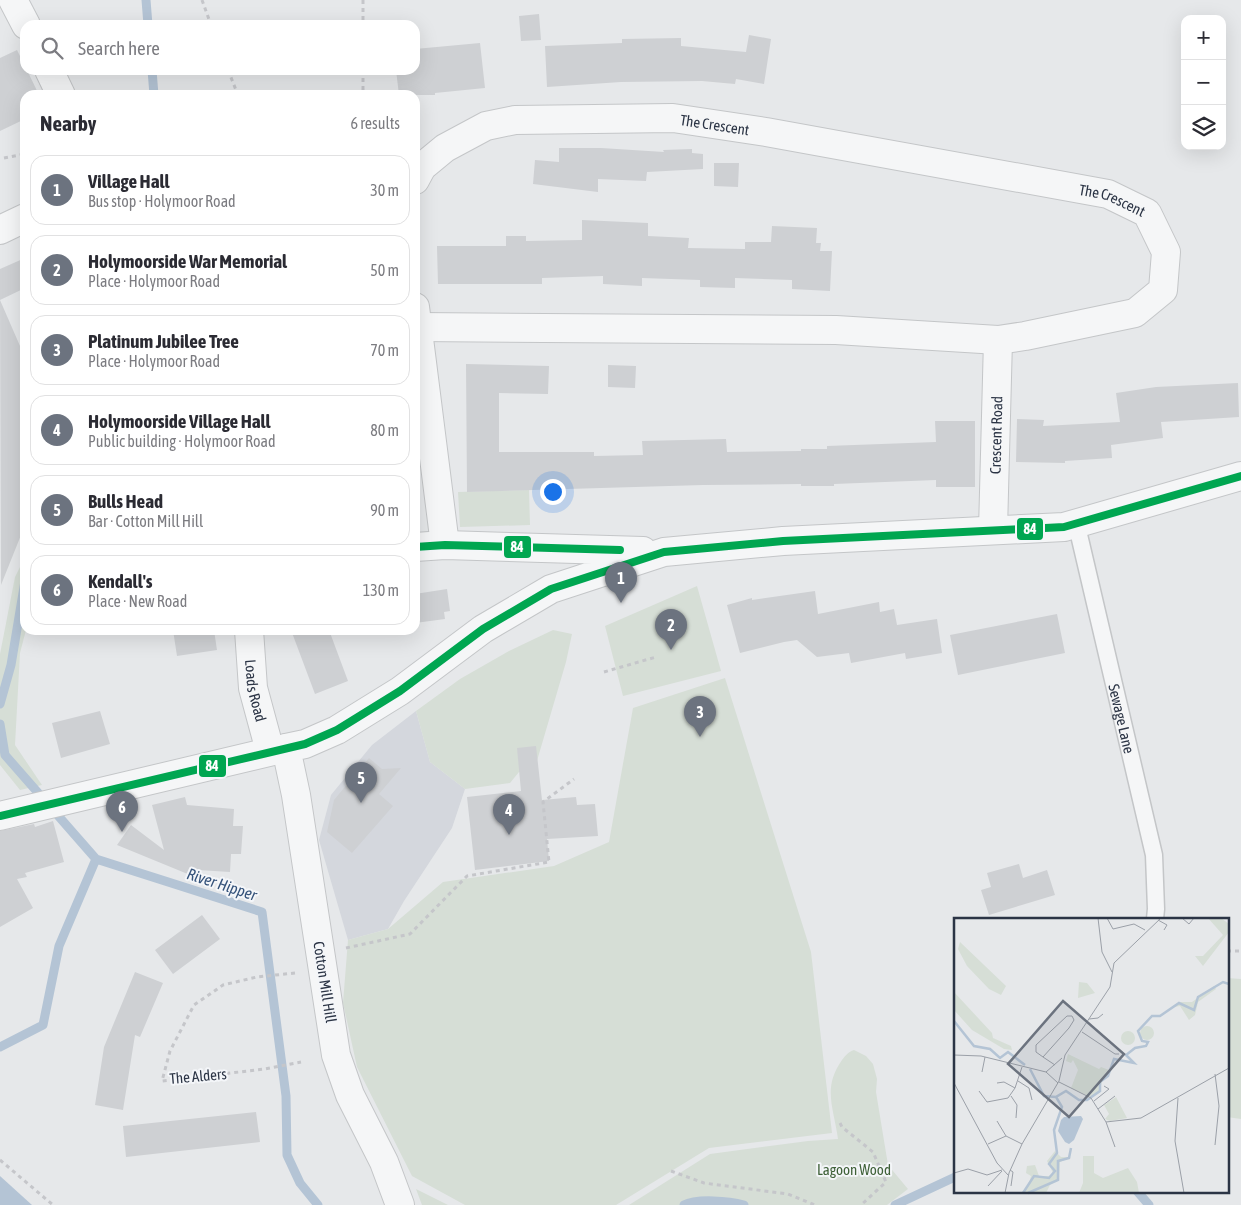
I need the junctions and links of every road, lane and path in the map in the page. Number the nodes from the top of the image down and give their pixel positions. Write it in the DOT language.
graph roads {
  1 [pos="13,0"];
  2 [pos="202,0"];
  3 [pos="363,0"];
  4 [pos="23,20"];
  5 [pos="209,20"];
  6 [pos="363,20"];
  7 [pos="51,75"];
  8 [pos="230,75"];
  9 [pos="363,75"];
  10 [pos="58,90"];
  11 [pos="236,90"];
  12 [pos="363,90"];
  13 [pos="20,155"];
  14 [pos="4,158"];
  15 [pos="420,171"];
  16 [pos="20,220"];
  17 [pos="0,230"];
  18 [pos="420,317"];
  19 [pos="998,340"];
  20 [pos="420,348"];
  21 [pos="1241,476"];
  22 [pos="1076,522"];
  23 [pos="993,530"];
  24 [pos="445,545"];
  25 [pos="420,547"];
  26 [pos="664,552"];
  27 [pos="248,635"];
  28 [pos="656,657"];
  29 [pos="604,672"];
  30 [pos="278,750"];
  31 [pos="574,778"];
  32 [pos="0,816"];
  33 [pos="1154,918"];
  34 [pos="1228,951"];
  35 [pos="1241,951"];
  36 [pos="321,954"];
  37 [pos="289,973"];
  38 [pos="336,1055"];
  39 [pos="301,1062"];
  40 [pos="265,1069"];
  41 [pos="840,1123"];
  42 [pos="0,1160"];
  43 [pos="671,1171"];
  44 [pos="54,1205"];
  45 [pos="400,1205"];
  46 [pos="815,1205"];
  47 [pos="861,1205"];
  1 -- 4 [label="street"];
  2 -- 5 [label="path"];
  3 -- 6 [label="path"];
  7 -- 10 [label="street"];
  8 -- 11 [label="path"];
  9 -- 12 [label="path"];
  13 -- 14 [label="path"];
  15 -- 19 [label="street, The Crescent"];
  16 -- 17 [label="street"];
  18 -- 19 [label="street, The Crescent"];
  19 -- 23 [label="street, Crescent Road"];
  20 -- 24 [label="street"];
  21 -- 22 [label="street"];
  22 -- 23 [label="street"];
  22 -- 33 [label="lane, Sewage Lane"];
  23 -- 26 [label="street"];
  24 -- 25 [label="street"];
  24 -- 26 [label="street"];
  26 -- 30 [label="street"];
  27 -- 30 [label="street, Loads Road"];
  28 -- 29 [label="path"];
  30 -- 32 [label="street"];
  30 -- 36 [label="street, Cotton Mill Hill"];
  31 -- 36 [label="path"];
  34 -- 35 [label="path"];
  36 -- 38 [label="street, Cotton Mill Hill"];
  37 -- 40 [label="path, The Alders"];
  38 -- 40 [label="path"];
  38 -- 45 [label="street, Cotton Mill Hill"];
  39 -- 40 [label="path"];
  41 -- 47 [label="path"];
  42 -- 44 [label="path"];
  43 -- 46 [label="path"];
}
